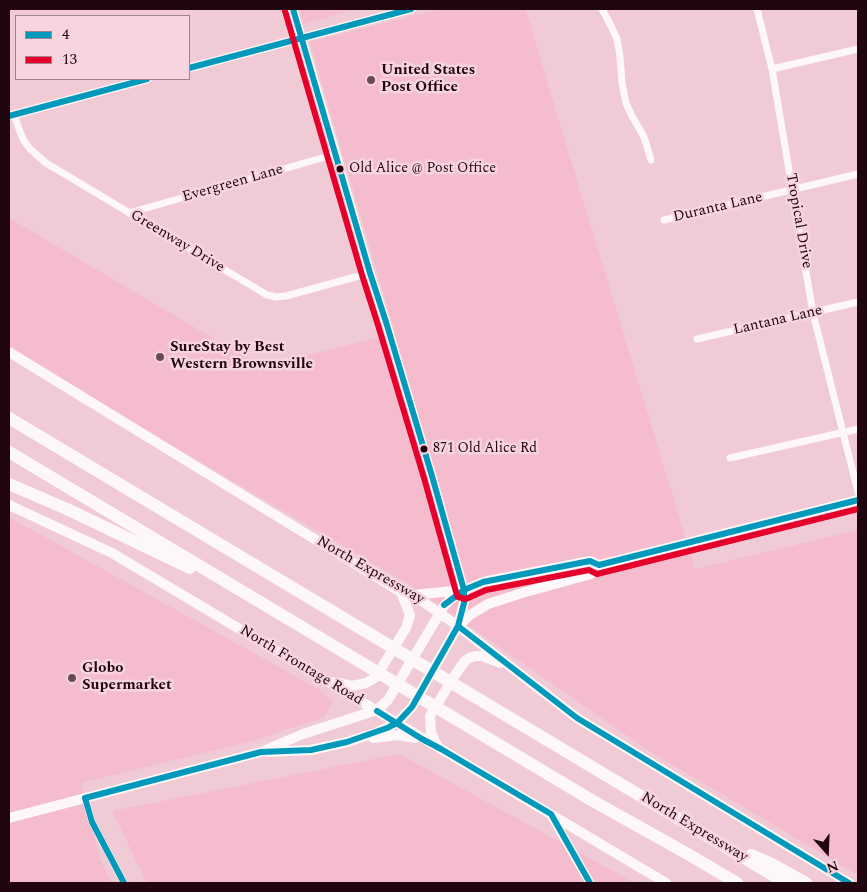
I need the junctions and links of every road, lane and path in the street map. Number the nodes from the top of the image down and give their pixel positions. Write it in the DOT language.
graph roads {
  1 [pos="292,9"];
  2 [pos="411,9"];
  3 [pos="602,9"];
  4 [pos="757,9"];
  5 [pos="302,37"];
  6 [pos="858,48"];
  7 [pos="190,68"];
  8 [pos="772,69"];
  9 [pos="143,80"];
  10 [pos="11,116"];
  11 [pos="336,154"];
  12 [pos="652,160"];
  13 [pos="858,174"];
  14 [pos="792,190"];
  15 [pos="129,213"];
  16 [pos="664,220"];
  17 [pos="370,272"];
  18 [pos="858,302"];
  19 [pos="813,313"];
  20 [pos="697,340"];
  21 [pos="9,352"];
  22 [pos="9,413"];
  23 [pos="9,418"];
  24 [pos="858,429"];
  25 [pos="843,432"];
  26 [pos="63,450"];
  27 [pos="9,452"];
  28 [pos="730,458"];
  29 [pos="9,484"];
  30 [pos="858,492"];
  31 [pos="858,500"];
  32 [pos="9,505"];
  33 [pos="599,565"];
  34 [pos="464,590"];
  35 [pos="401,592"];
  36 [pos="413,595"];
  37 [pos="259,600"];
  38 [pos="439,613"];
  39 [pos="458,626"];
  40 [pos="509,666"];
  41 [pos="325,681"];
  42 [pos="377,710"];
  43 [pos="397,723"];
  44 [pos="422,739"];
  45 [pos="347,742"];
  46 [pos="438,747"];
  47 [pos="261,752"];
  48 [pos="85,798"];
  49 [pos="551,814"];
  50 [pos="9,818"];
  51 [pos="709,837"];
  52 [pos="686,853"];
  53 [pos="124,883"];
  54 [pos="590,883"];
  55 [pos="666,883"];
  56 [pos="725,883"];
  57 [pos="736,883"];
  58 [pos="786,883"];
  59 [pos="806,883"];
  60 [pos="849,883"];
  1 -- 5 [label="street"];
  2 -- 5 [label="street"];
  3 -- 12 [label="street"];
  4 -- 8 [label="street, Tropical Drive"];
  5 -- 7 [label="street"];
  5 -- 11 [label="street"];
  6 -- 8 [label="street"];
  8 -- 14 [label="street, Tropical Drive"];
  9 -- 10 [label="street"];
  10 -- 15 [label="street, Greenway Drive"];
  11 -- 15 [label="street, Evergreen Lane"];
  11 -- 17 [label="street"];
  13 -- 14 [label="street, Duranta Lane"];
  14 -- 16 [label="street, Duranta Lane"];
  14 -- 19 [label="street, Tropical Drive"];
  15 -- 17 [label="street, Greenway Drive"];
  17 -- 34 [label="street"];
  18 -- 19 [label="street, Lantana Lane"];
  19 -- 20 [label="street, Lantana Lane"];
  19 -- 25 [label="street, Tropical Drive"];
  21 -- 35 [label="main road, North Expressway"];
  22 -- 26 [label="highway"];
  23 -- 26 [label="highway, North Expressway"];
  24 -- 25 [label="street"];
  25 -- 28 [label="street"];
  25 -- 30 [label="street, Tropical Drive"];
  26 -- 51 [label="highway, North Expressway"];
  27 -- 37 [label="highway, North Expressway"];
  29 -- 37 [label="highway"];
  31 -- 33 [label="main road"];
  32 -- 41 [label="main road, North Frontage Road"];
  33 -- 34 [label="main road"];
  33 -- 39 [label="main road"];
  34 -- 36 [label="main road"];
  34 -- 38 [label="main road"];
  34 -- 39 [label="main road"];
  35 -- 36 [label="main road, North Expressway"];
  35 -- 41 [label="main road"];
  36 -- 38 [label="main road, North Expressway"];
  37 -- 52 [label="highway, North Expressway"];
  38 -- 39 [label="main road, North Expressway"];
  38 -- 42 [label="main road"];
  39 -- 40 [label="main road, North Expressway"];
  39 -- 43 [label="main road"];
  40 -- 46 [label="main road"];
  40 -- 60 [label="main road, North Expressway"];
  41 -- 42 [label="main road, North Frontage Road"];
  42 -- 43 [label="main road, North Frontage Road"];
  42 -- 47 [label="main road"];
  43 -- 44 [label="main road, North Frontage Road"];
  43 -- 45 [label="main road"];
  44 -- 45 [label="main road"];
  44 -- 46 [label="main road, North Frontage Road"];
  45 -- 47 [label="main road"];
  46 -- 49 [label="main road, North Frontage Road"];
  47 -- 48 [label="main road"];
  48 -- 50 [label="main road"];
  48 -- 53 [label="street"];
  49 -- 54 [label="street"];
  49 -- 55 [label="main road, North Frontage Road"];
  51 -- 58 [label="highway, North Expressway"];
  51 -- 59 [label="highway"];
  52 -- 56 [label="highway"];
  52 -- 57 [label="highway, North Expressway"];
}
